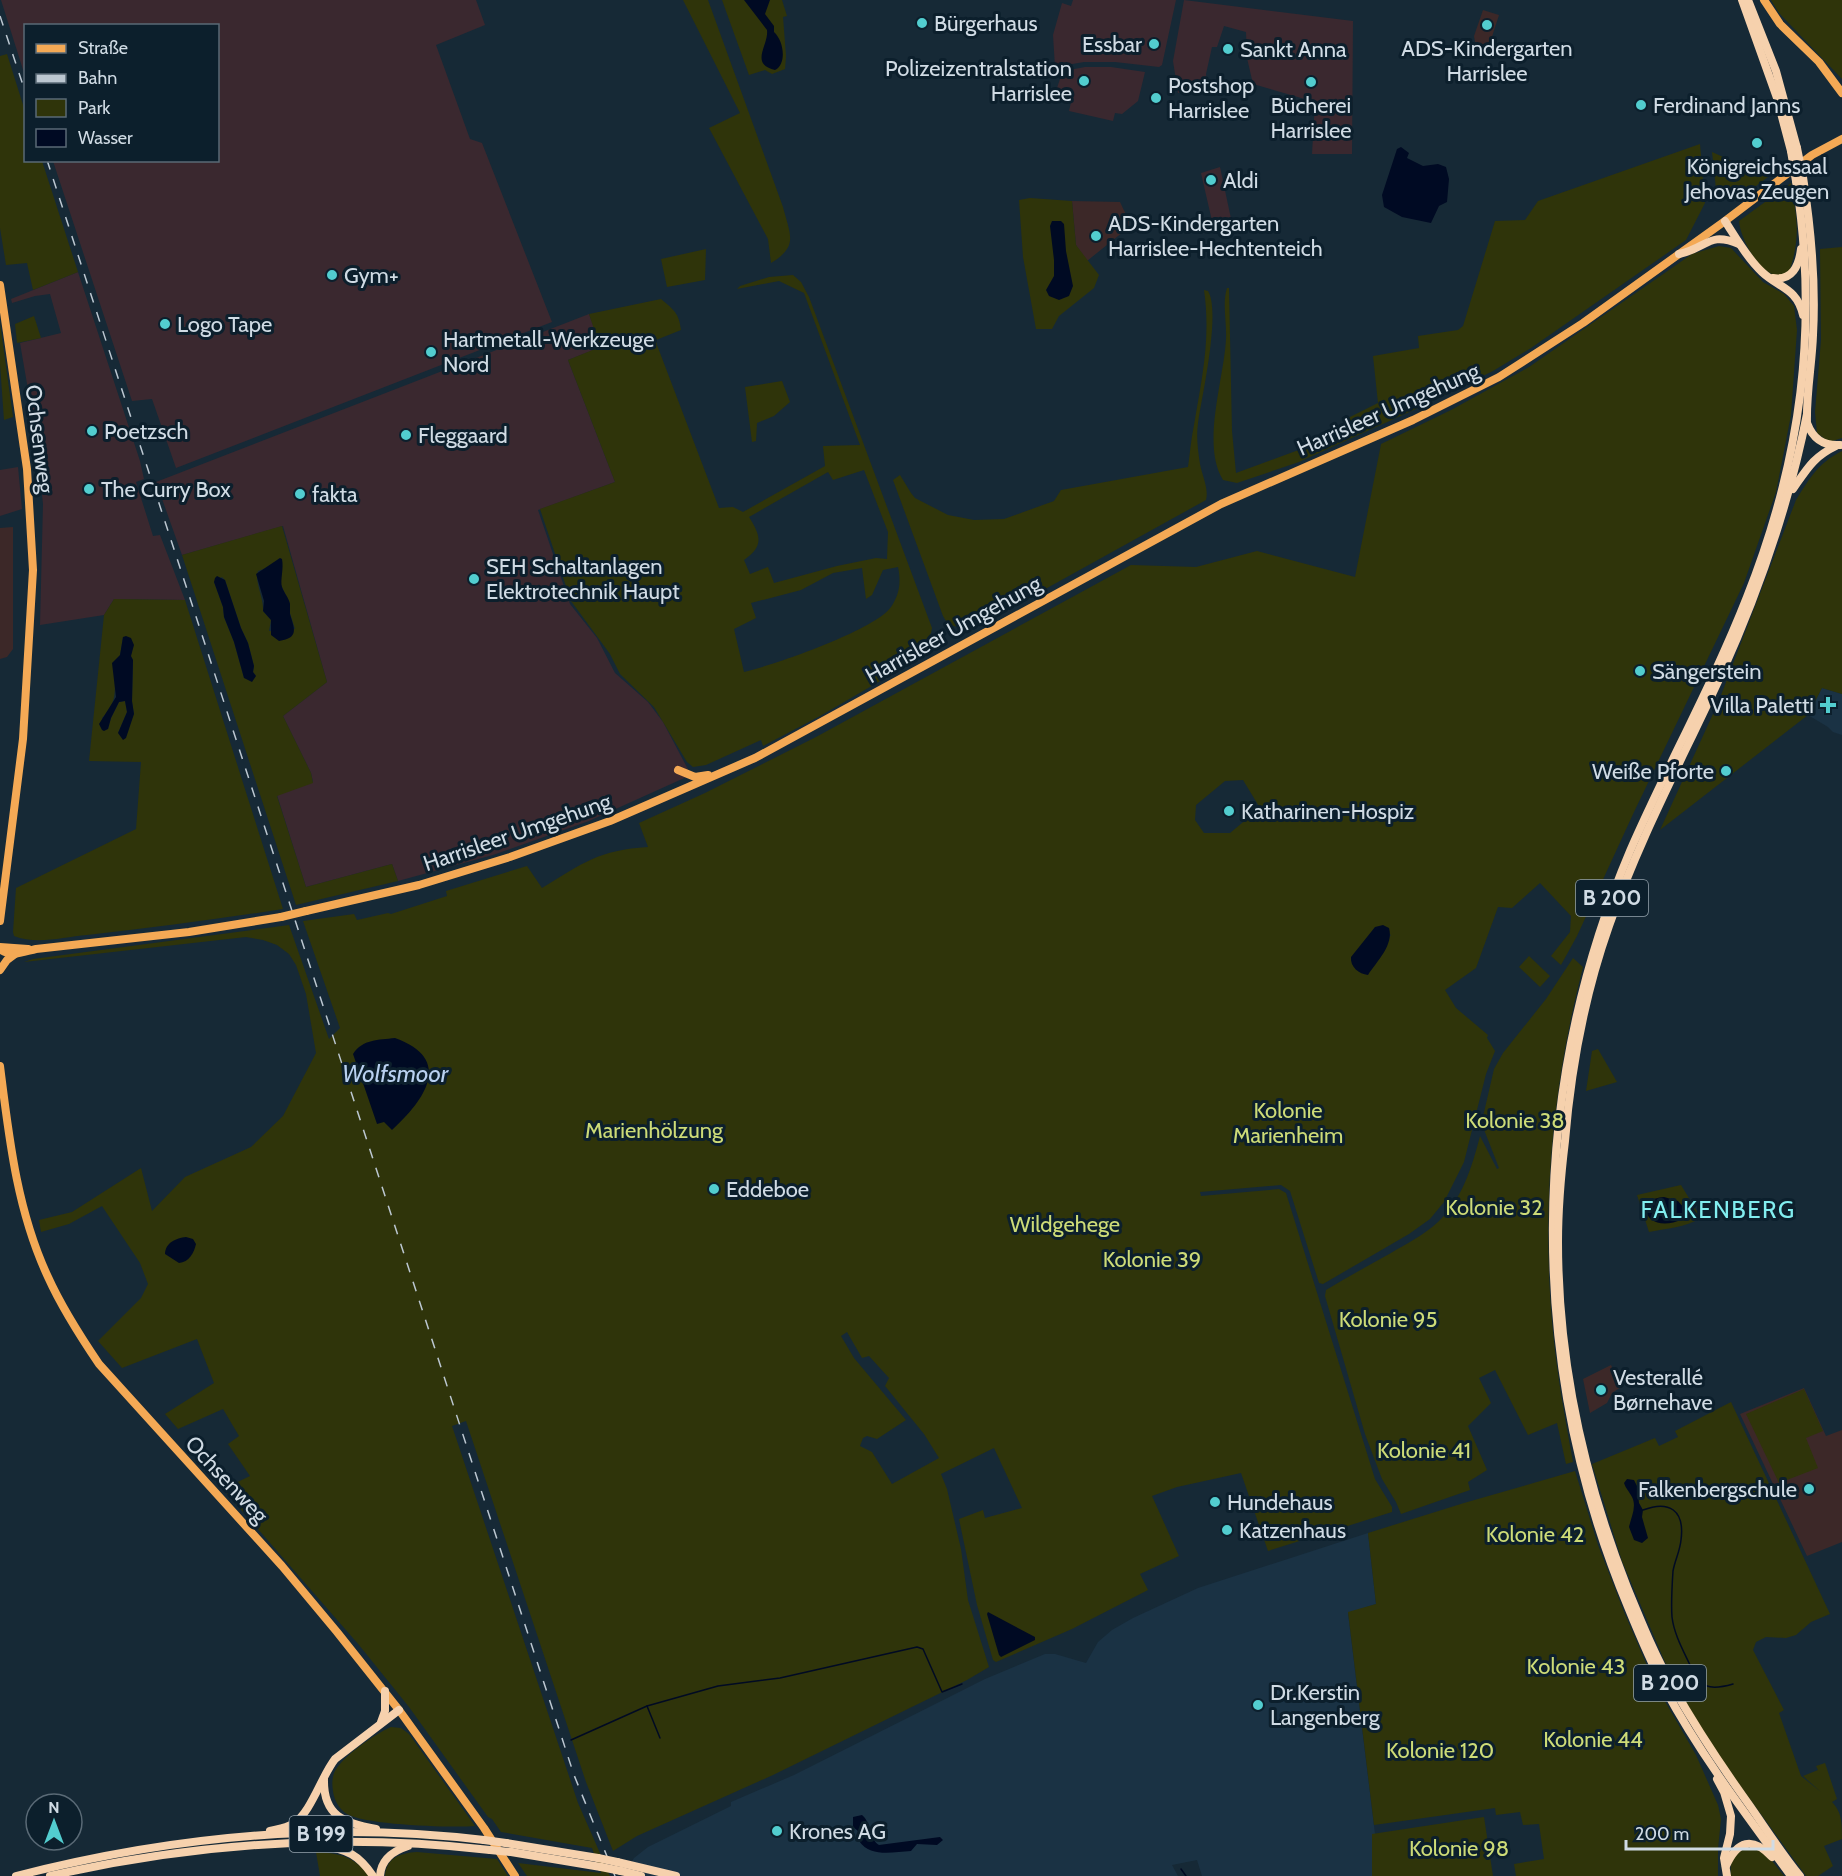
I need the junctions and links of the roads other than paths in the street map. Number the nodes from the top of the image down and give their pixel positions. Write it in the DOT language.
graph roads {
  1 [pos="1742,0"];
  2 [pos="1748,0"];
  3 [pos="1764,0"];
  4 [pos="1842,94"];
  5 [pos="1842,139"];
  6 [pos="1794,149"];
  7 [pos="1800,179"];
  8 [pos="1725,221"];
  9 [pos="1802,227"];
  10 [pos="1740,244"];
  11 [pos="1679,254"];
  12 [pos="1770,277"];
  13 [pos="0,285"];
  14 [pos="1806,333"];
  15 [pos="1807,414"];
  16 [pos="1841,444"];
  17 [pos="1788,497"];
  18 [pos="678,770"];
  19 [pos="715,774"];
  20 [pos="0,921"];
  21 [pos="0,948"];
  22 [pos="36,949"];
  23 [pos="15,954"];
  24 [pos="0,970"];
  25 [pos="0,1066"];
  26 [pos="1580,1451"];
  27 [pos="1584,1467"];
  28 [pos="385,1692"];
  29 [pos="399,1710"];
  30 [pos="381,1723"];
  31 [pos="1702,1749"];
  32 [pos="324,1776"];
  33 [pos="400,1833"];
  34 [pos="243,1836"];
  35 [pos="292,1842"];
  36 [pos="412,1844"];
  37 [pos="1726,1872"];
  38 [pos="1790,1875"];
  39 [pos="16,1876"];
  40 [pos="50,1876"];
  41 [pos="373,1876"];
  42 [pos="380,1876"];
  43 [pos="515,1876"];
  44 [pos="641,1876"];
  45 [pos="676,1876"];
  46 [pos="1800,1876"];
  1 -- 6 [label="highway, B 200"];
  2 -- 6 [label="highway, B 200"];
  3 -- 4 [label="main road"];
  5 -- 8 [label="main road, Harrisleer Umgehung"];
  6 -- 7 [label="highway, B 200, bridge"];
  7 -- 9 [label="highway, B 200"];
  7 -- 15 [label="highway, B 200"];
  8 -- 10 [label="highway"];
  8 -- 11 [label="main road, Harrisleer Umgehung"];
  9 -- 12 [label="highway"];
  9 -- 14 [label="highway, B 200"];
  10 -- 11 [label="highway"];
  10 -- 12 [label="highway"];
  11 -- 19 [label="main road, Harrisleer Umgehung"];
  12 -- 14 [label="highway"];
  13 -- 20 [label="main road, Ochsenweg"];
  14 -- 26 [label="highway, B 200"];
  15 -- 16 [label="highway"];
  15 -- 17 [label="highway, B 200"];
  16 -- 17 [label="highway"];
  17 -- 26 [label="highway, B 200"];
  18 -- 19 [label="main road"];
  19 -- 22 [label="main road, Harrisleer Umgehung, bridge"];
  21 -- 22 [label="main road, Harrisleer Umgehung"];
  21 -- 23 [label="main road, Harrisleer Umgehung"];
  22 -- 23 [label="main road, Harrisleer Umgehung"];
  23 -- 24 [label="main road"];
  25 -- 28 [label="main road, Ochsenweg"];
  26 -- 27 [label="highway, B 200"];
  27 -- 31 [label="highway, B 200"];
  27 -- 46 [label="highway, B 200"];
  28 -- 29 [label="main road, Ochsenweg"];
  28 -- 30 [label="highway"];
  29 -- 30 [label="highway"];
  29 -- 43 [label="main road, Ochsenweg"];
  30 -- 32 [label="highway"];
  31 -- 37 [label="highway"];
  31 -- 38 [label="highway, B 200"];
  32 -- 33 [label="highway"];
  32 -- 34 [label="highway"];
  33 -- 34 [label="highway, B 199"];
  33 -- 45 [label="highway, B 199, bridge"];
  34 -- 39 [label="highway, B 199"];
  35 -- 36 [label="highway, B 199"];
  35 -- 40 [label="highway, B 199"];
  35 -- 41 [label="highway"];
  36 -- 42 [label="highway"];
  36 -- 44 [label="highway, B 199, bridge"];
  37 -- 38 [label="highway"];
}
